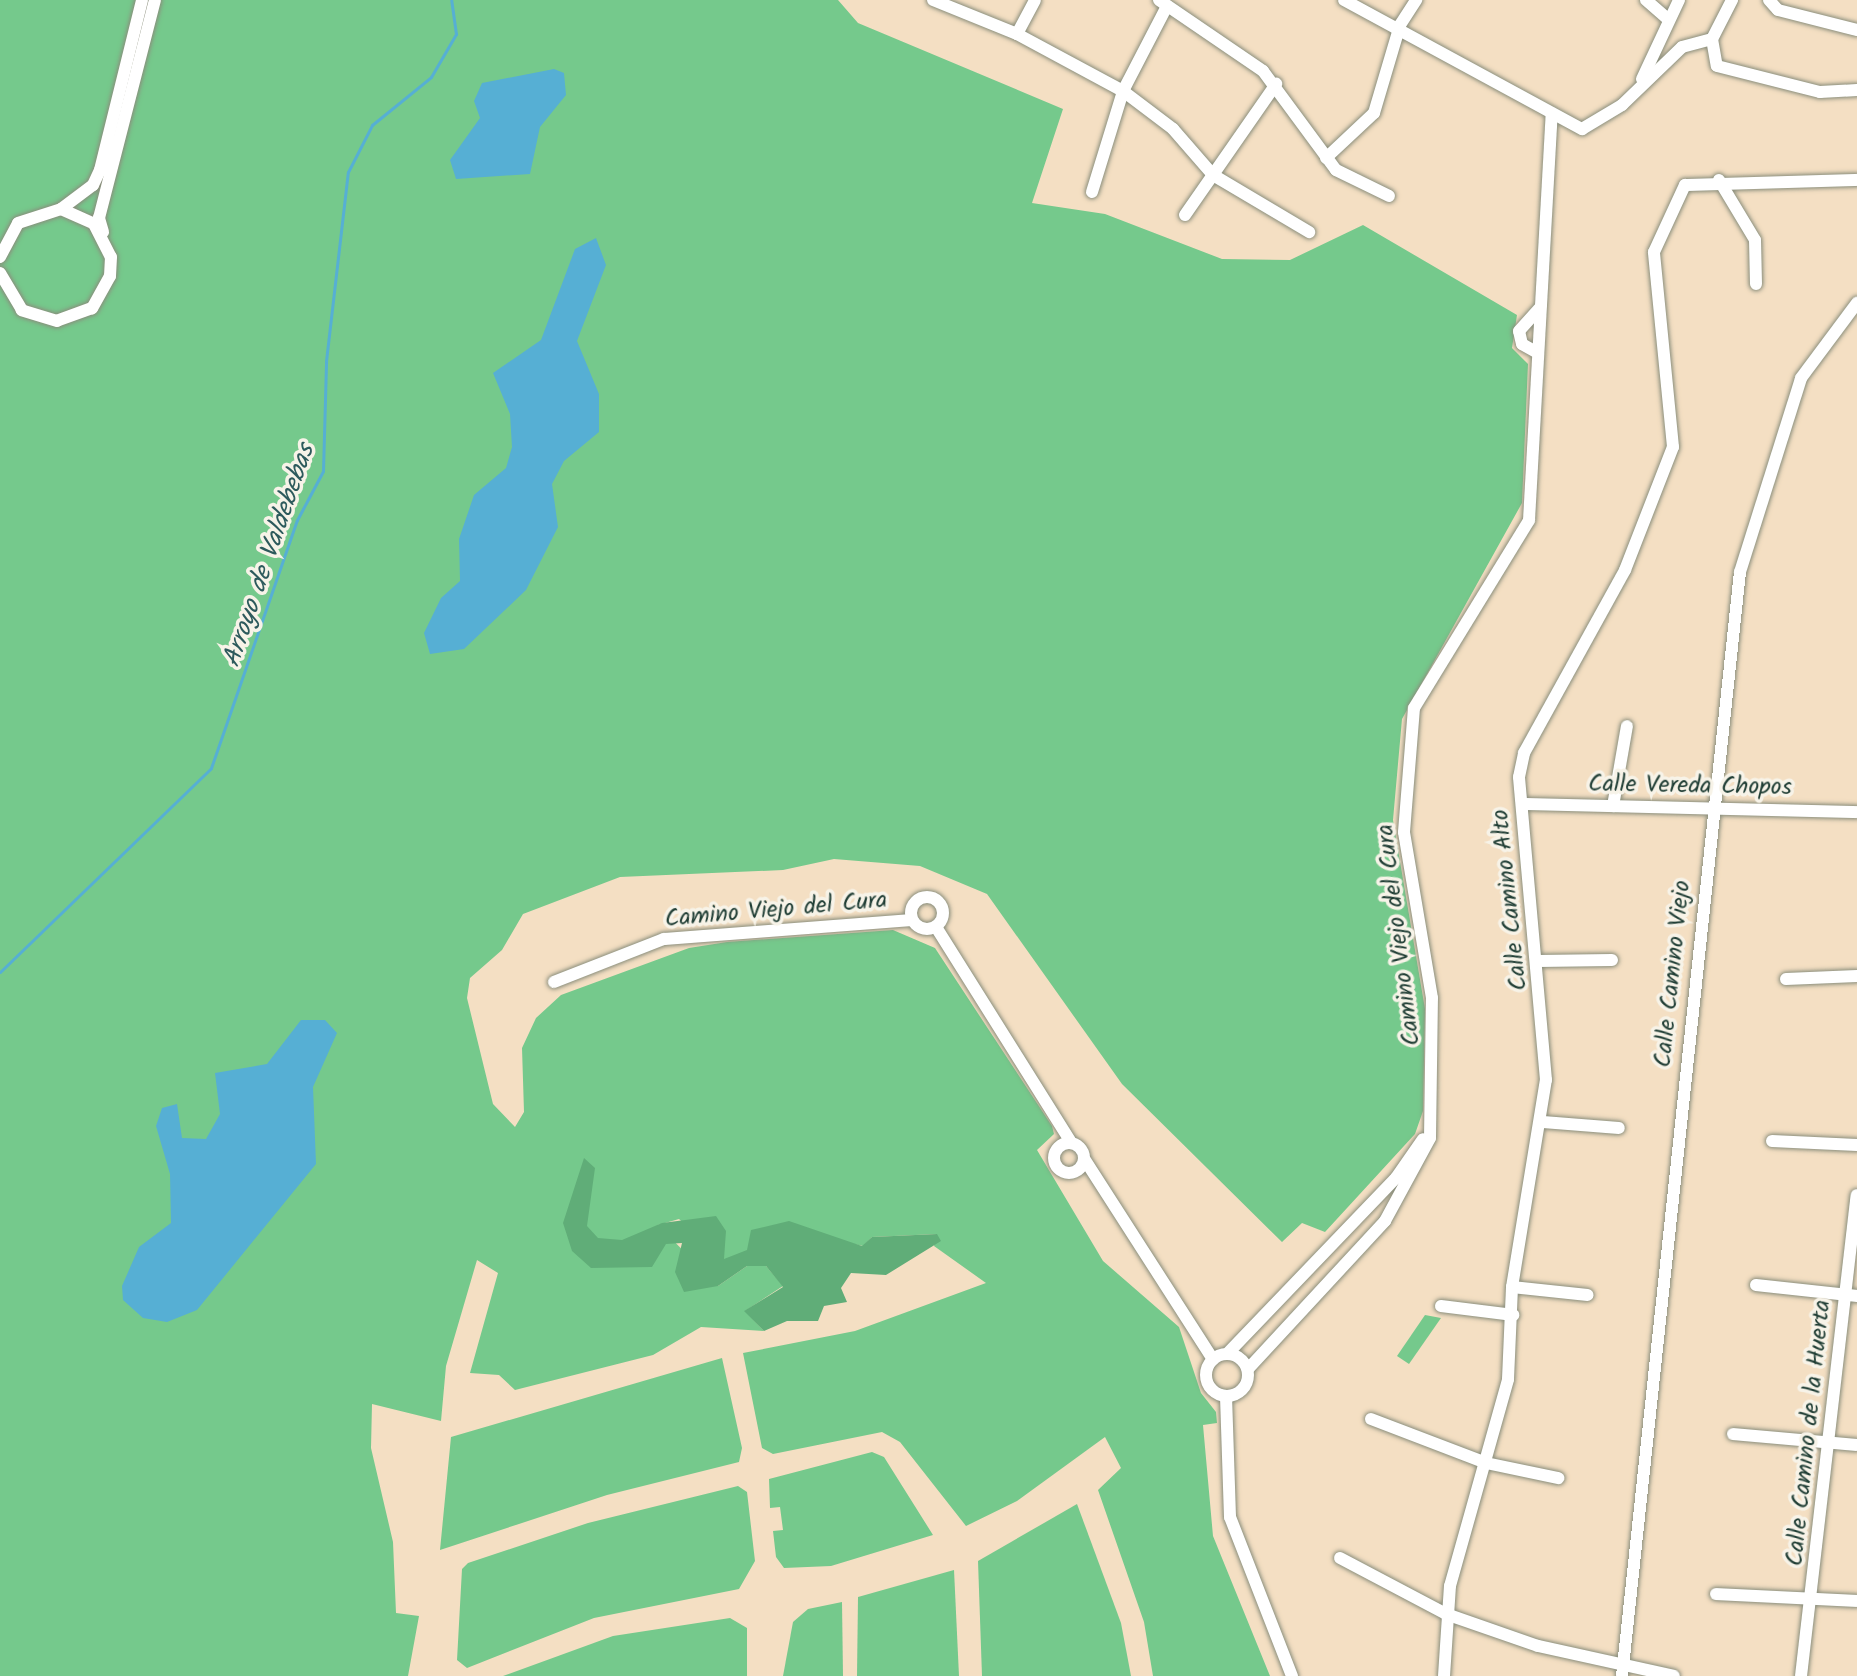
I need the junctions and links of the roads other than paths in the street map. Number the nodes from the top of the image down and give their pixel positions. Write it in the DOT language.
graph roads {
  1 [pos="142,0"];
  2 [pos="155,0"];
  3 [pos="933,0"];
  4 [pos="1035,0"];
  5 [pos="1344,0"];
  6 [pos="1416,0"];
  7 [pos="1646,0"];
  8 [pos="1679,0"];
  9 [pos="1732,0"];
  10 [pos="1769,0"];
  11 [pos="1163,3"];
  12 [pos="1669,20"];
  13 [pos="1400,25"];
  14 [pos="1857,30"];
  15 [pos="1017,34"];
  16 [pos="1712,39"];
  17 [pos="1276,84"];
  18 [pos="1639,85"];
  19 [pos="1857,90"];
  20 [pos="1123,91"];
  21 [pos="1552,114"];
  22 [pos="1326,158"];
  23 [pos="1213,175"];
  24 [pos="1719,180"];
  25 [pos="1857,180"];
  26 [pos="1092,192"];
  27 [pos="1389,196"];
  28 [pos="61,209"];
  29 [pos="1185,215"];
  30 [pos="1309,232"];
  31 [pos="4,236"];
  32 [pos="105,239"];
  33 [pos="0,257"];
  34 [pos="0,273"];
  35 [pos="0,280"];
  36 [pos="1756,284"];
  37 [pos="1857,303"];
  38 [pos="1540,308"];
  39 [pos="1538,353"];
  40 [pos="1627,726"];
  41 [pos="1522,804"];
  42 [pos="1613,806"];
  43 [pos="1712,807"];
  44 [pos="1857,812"];
  45 [pos="912,920"];
  46 [pos="936,927"];
  47 [pos="1612,960"];
  48 [pos="1538,961"];
  49 [pos="1857,976"];
  50 [pos="1786,979"];
  51 [pos="554,982"];
  52 [pos="1433,1113"];
  53 [pos="1543,1122"];
  54 [pos="1619,1128"];
  55 [pos="1772,1141"];
  56 [pos="1066,1143"];
  57 [pos="1857,1145"];
  58 [pos="1085,1160"];
  59 [pos="1070,1174"];
  60 [pos="1102,1187"];
  61 [pos="1857,1195"];
  62 [pos="1756,1285"];
  63 [pos="1512,1287"];
  64 [pos="1588,1295"];
  65 [pos="1851,1296"];
  66 [pos="1441,1306"];
  67 [pos="1513,1315"];
  68 [pos="1228,1353"];
  69 [pos="1213,1359"];
  70 [pos="1248,1369"];
  71 [pos="1226,1396"];
  72 [pos="1371,1419"];
  73 [pos="1733,1434"];
  74 [pos="1830,1443"];
  75 [pos="1857,1445"];
  76 [pos="1486,1463"];
  77 [pos="1558,1478"];
  78 [pos="1340,1558"];
  79 [pos="1716,1594"];
  80 [pos="1813,1597"];
  81 [pos="1857,1601"];
  82 [pos="1446,1614"];
  83 [pos="1622,1671"];
  84 [pos="1292,1676"];
  85 [pos="1444,1676"];
  86 [pos="1674,1676"];
  87 [pos="1801,1676"];
  1 -- 28 [label="street"];
  2 -- 32 [label="street"];
  3 -- 15 [label="street"];
  4 -- 15 [label="street"];
  5 -- 13 [label="street"];
  6 -- 13 [label="street"];
  7 -- 12 [label="street"];
  8 -- 12 [label="street"];
  9 -- 16 [label="street"];
  10 -- 14 [label="street"];
  11 -- 17 [label="street"];
  11 -- 20 [label="street"];
  12 -- 18 [label="street"];
  13 -- 21 [label="street"];
  13 -- 22 [label="street"];
  15 -- 20 [label="street"];
  16 -- 18 [label="street"];
  16 -- 19 [label="street"];
  17 -- 22 [label="street"];
  17 -- 23 [label="street"];
  18 -- 21 [label="street"];
  20 -- 23 [label="street"];
  20 -- 26 [label="street"];
  21 -- 38 [label="street, Camino Viejo del Cura"];
  22 -- 27 [label="street"];
  23 -- 29 [label="street"];
  23 -- 30 [label="street"];
  24 -- 25 [label="street, Calle Camino Alto"];
  24 -- 36 [label="street"];
  24 -- 41 [label="street, Calle Camino Alto"];
  28 -- 31 [label="street"];
  28 -- 32 [label="street"];
  31 -- 33 [label="street"];
  32 -- 35 [label="street"];
  34 -- 35 [label="street"];
  37 -- 43 [label="street, Calle Camino Viejo"];
  38 -- 39 [label="street, Camino Viejo del Cura"];
  38 -- 39 [label="street, Camino Viejo del Cura"];
  39 -- 52 [label="street, Camino Viejo del Cura"];
  40 -- 42 [label="street"];
  41 -- 42 [label="street, Calle Vereda Chopos"];
  41 -- 48 [label="street, Calle Camino Alto"];
  42 -- 43 [label="street, Calle Vereda Chopos"];
  43 -- 44 [label="street, Calle Vereda Chopos"];
  43 -- 83 [label="street, Calle Camino Viejo"];
  45 -- 46 [label="street"];
  45 -- 46 [label="street"];
  45 -- 51 [label="street, Camino Viejo del Cura"];
  46 -- 56 [label="street"];
  47 -- 48 [label="street"];
  48 -- 53 [label="street, Calle Camino Alto"];
  49 -- 50 [label="street"];
  52 -- 68 [label="street"];
  52 -- 70 [label="street, Camino Viejo del Cura"];
  53 -- 54 [label="street"];
  53 -- 63 [label="street, Calle Camino Alto"];
  55 -- 57 [label="street"];
  56 -- 58 [label="street"];
  56 -- 59 [label="street"];
  58 -- 59 [label="street"];
  58 -- 60 [label="street"];
  59 -- 60 [label="street"];
  60 -- 69 [label="street"];
  61 -- 65 [label="street, Calle Camino de la Huerta"];
  62 -- 65 [label="street"];
  63 -- 64 [label="street"];
  63 -- 67 [label="street, Calle Camino Alto"];
  65 -- 74 [label="street, Calle Camino de la Huerta"];
  66 -- 67 [label="street"];
  67 -- 76 [label="street, Calle Camino Alto"];
  68 -- 69 [label="street"];
  68 -- 70 [label="street"];
  69 -- 71 [label="street"];
  70 -- 71 [label="street"];
  71 -- 84 [label="street"];
  72 -- 76 [label="street"];
  73 -- 74 [label="street"];
  74 -- 75 [label="street"];
  74 -- 80 [label="street, Calle Camino de la Huerta"];
  76 -- 77 [label="street"];
  76 -- 82 [label="street, Calle Camino Alto"];
  78 -- 82 [label="street"];
  79 -- 80 [label="street"];
  80 -- 81 [label="street"];
  80 -- 87 [label="street, Calle Camino de la Huerta"];
  82 -- 83 [label="street"];
  82 -- 85 [label="street, Calle Camino Alto"];
  83 -- 86 [label="street"];
}
